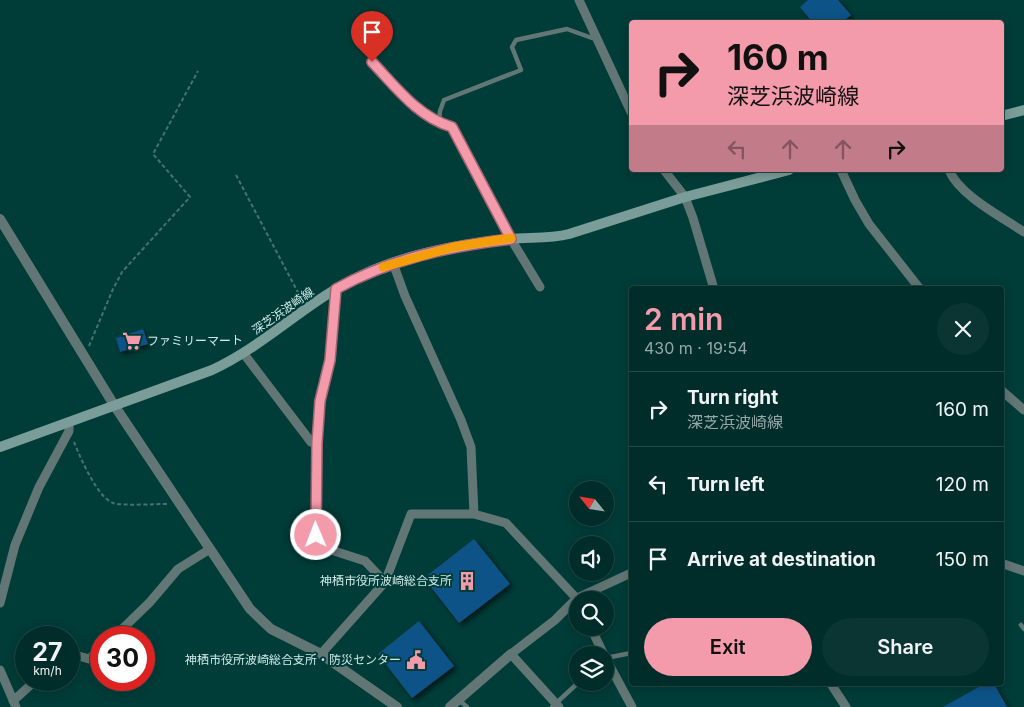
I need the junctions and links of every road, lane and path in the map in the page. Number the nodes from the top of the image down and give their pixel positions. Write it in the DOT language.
graph roads {
  1 [pos="579,0"];
  2 [pos="596,37"];
  3 [pos="372,62"];
  4 [pos="198,71"];
  5 [pos="629,108"];
  6 [pos="1024,110"];
  7 [pos="1004,115"];
  8 [pos="439,123"];
  9 [pos="666,172"];
  10 [pos="781,172"];
  11 [pos="842,172"];
  12 [pos="950,172"];
  13 [pos="236,175"];
  14 [pos="685,197"];
  15 [pos="0,219"];
  16 [pos="1024,232"];
  17 [pos="511,239"];
  18 [pos="393,263"];
  19 [pos="713,286"];
  20 [pos="918,286"];
  21 [pos="540,287"];
  22 [pos="336,289"];
  23 [pos="307,309"];
  24 [pos="244,354"];
  25 [pos="84,357"];
  26 [pos="1004,393"];
  27 [pos="114,405"];
  28 [pos="1024,410"];
  29 [pos="69,426"];
  30 [pos="317,443"];
  31 [pos="0,447"];
  32 [pos="177,499"];
  33 [pos="474,514"];
  34 [pos="210,549"];
  35 [pos="1004,564"];
  36 [pos="1024,571"];
  37 [pos="629,574"];
  38 [pos="385,582"];
  39 [pos="2,587"];
  40 [pos="570,591"];
  41 [pos="594,591"];
  42 [pos="0,603"];
  43 [pos="569,607"];
  44 [pos="125,626"];
  45 [pos="629,653"];
  46 [pos="321,654"];
  47 [pos="512,654"];
  48 [pos="614,656"];
  49 [pos="0,670"];
  50 [pos="614,674"];
  51 [pos="832,686"];
  52 [pos="26,691"];
  53 [pos="570,691"];
  54 [pos="458,700"];
  55 [pos="14,704"];
  56 [pos="556,706"];
  57 [pos="397,707"];
  58 [pos="450,707"];
  59 [pos="467,707"];
  60 [pos="632,707"];
  61 [pos="846,707"];
  1 -- 2 [label="street"];
  2 -- 5 [label="street"];
  2 -- 8 [label="lane"];
  3 -- 8 [label="street"];
  4 -- 25 [label="path"];
  6 -- 7 [label="main road"];
  8 -- 17 [label="street"];
  9 -- 14 [label="street"];
  10 -- 14 [label="main road, 深芝浜波崎線"];
  11 -- 20 [label="street"];
  12 -- 16 [label="street"];
  13 -- 23 [label="path"];
  14 -- 17 [label="main road, 深芝浜波崎線"];
  14 -- 19 [label="street"];
  15 -- 25 [label="street"];
  17 -- 18 [label="main road, 深芝浜波崎線"];
  17 -- 21 [label="street"];
  18 -- 22 [label="main road, 深芝浜波崎線"];
  18 -- 33 [label="street"];
  22 -- 23 [label="main road, 深芝浜波崎線"];
  22 -- 30 [label="street"];
  23 -- 24 [label="main road, 深芝浜波崎線"];
  24 -- 27 [label="main road, 深芝浜波崎線"];
  24 -- 30 [label="street"];
  25 -- 27 [label="street"];
  26 -- 28 [label="street"];
  27 -- 29 [label="main road, 深芝浜波崎線"];
  27 -- 32 [label="street"];
  29 -- 31 [label="main road, 深芝浜波崎線"];
  29 -- 32 [label="path"];
  29 -- 39 [label="street"];
  30 -- 38 [label="street"];
  32 -- 34 [label="street"];
  33 -- 38 [label="street"];
  33 -- 40 [label="street"];
  34 -- 44 [label="street"];
  34 -- 46 [label="street"];
  35 -- 36 [label="street"];
  37 -- 41 [label="street"];
  38 -- 46 [label="street"];
  39 -- 42 [label="street"];
  43 -- 47 [label="street"];
  45 -- 48 [label="lane"];
  46 -- 57 [label="street"];
  47 -- 54 [label="street"];
  47 -- 56 [label="street"];
  49 -- 55 [label="street"];
  50 -- 60 [label="street"];
  51 -- 61 [label="street"];
  52 -- 55 [label="street"];
  53 -- 56 [label="lane"];
  54 -- 58 [label="street"];
  54 -- 59 [label="lane"];
}
